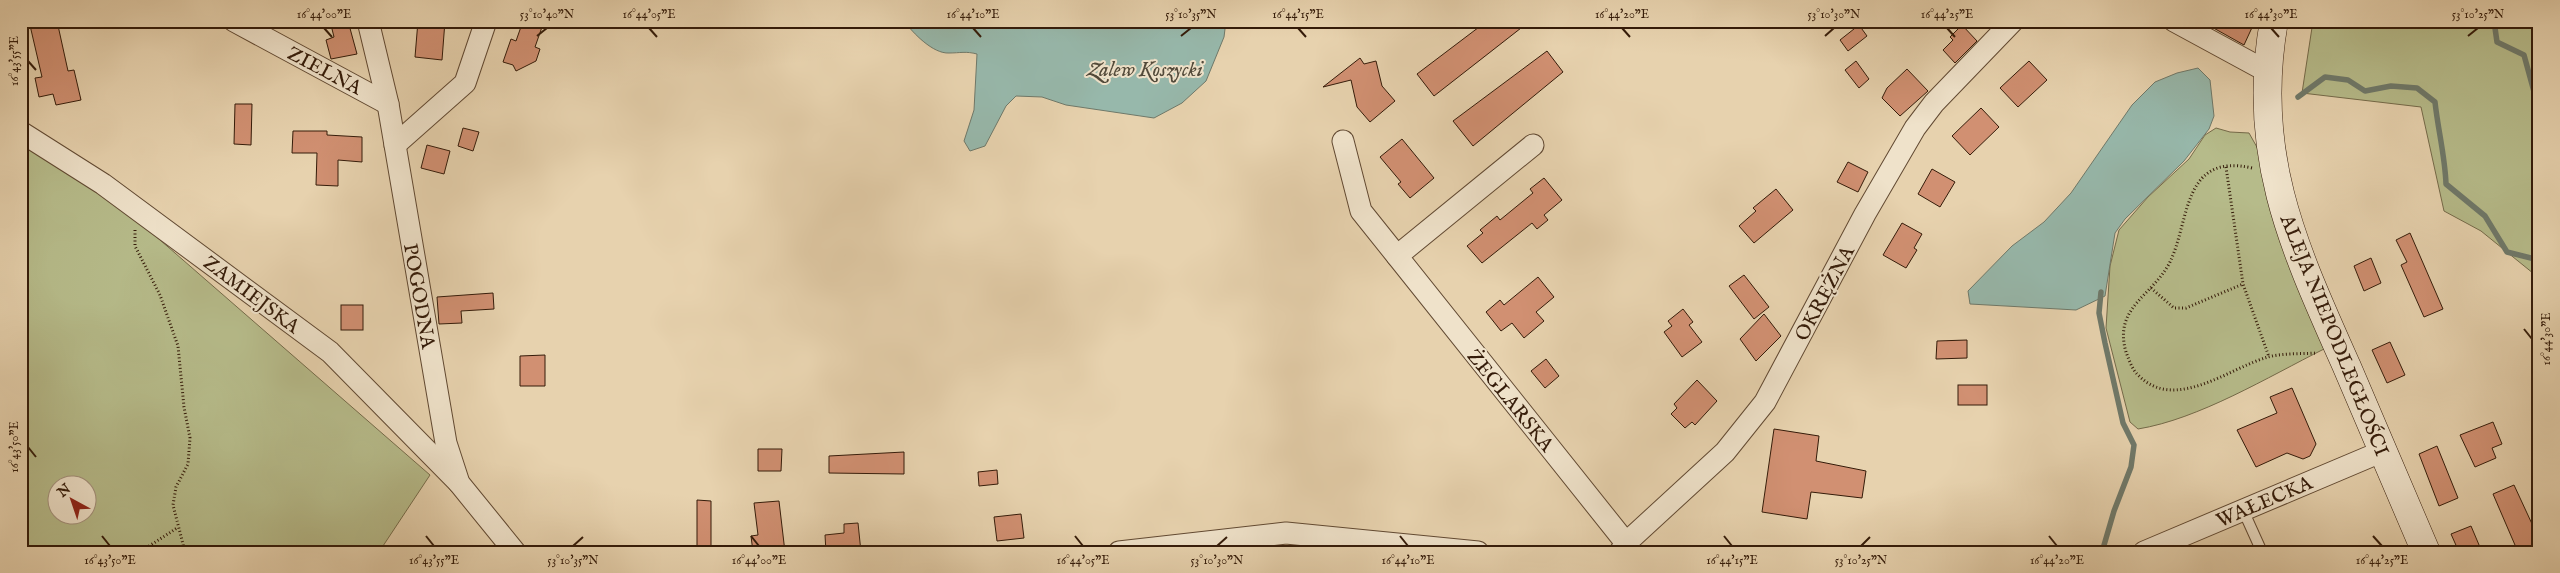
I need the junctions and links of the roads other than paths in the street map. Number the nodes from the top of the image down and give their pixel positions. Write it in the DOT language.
graph roads {
  1 [pos="234,21"];
  2 [pos="368,21"];
  3 [pos="486,21"];
  4 [pos="2013,21"];
  5 [pos="2174,21"];
  6 [pos="2274,21"];
  7 [pos="2268,72"];
  8 [pos="388,104"];
  9 [pos="21,132"];
  10 [pos="1342,141"];
  11 [pos="395,145"];
  12 [pos="1533,145"];
  13 [pos="1397,256"];
  14 [pos="2383,451"];
  15 [pos="460,483"];
  16 [pos="2243,510"];
  17 [pos="1623,548"];
  18 [pos="515,552"];
  19 [pos="1119,552"];
  20 [pos="1478,552"];
  21 [pos="2144,552"];
  22 [pos="2262,552"];
  23 [pos="2426,552"];
  1 -- 8 [label="street, ZIELNA"];
  2 -- 8 [label="street, POGODNA"];
  3 -- 11 [label="street"];
  4 -- 17 [label="street, OKRĘŻNA"];
  5 -- 7 [label="street"];
  6 -- 7 [label="street, ALEJA NIEPODLEGŁOŚCI"];
  7 -- 14 [label="street, ALEJA NIEPODLEGŁOŚCI"];
  8 -- 11 [label="street, POGODNA"];
  9 -- 15 [label="street, ZAMIEJSKA"];
  10 -- 13 [label="street, ŻEGLARSKA"];
  11 -- 15 [label="street, POGODNA"];
  12 -- 13 [label="street"];
  13 -- 17 [label="street, ŻEGLARSKA"];
  14 -- 16 [label="street, WAŁECKA"];
  14 -- 23 [label="street, ALEJA NIEPODLEGŁOŚCI"];
  15 -- 18 [label="street, POGODNA"];
  16 -- 21 [label="street, WAŁECKA"];
  16 -- 22 [label="lane"];
  19 -- 20 [label="street"];
}
